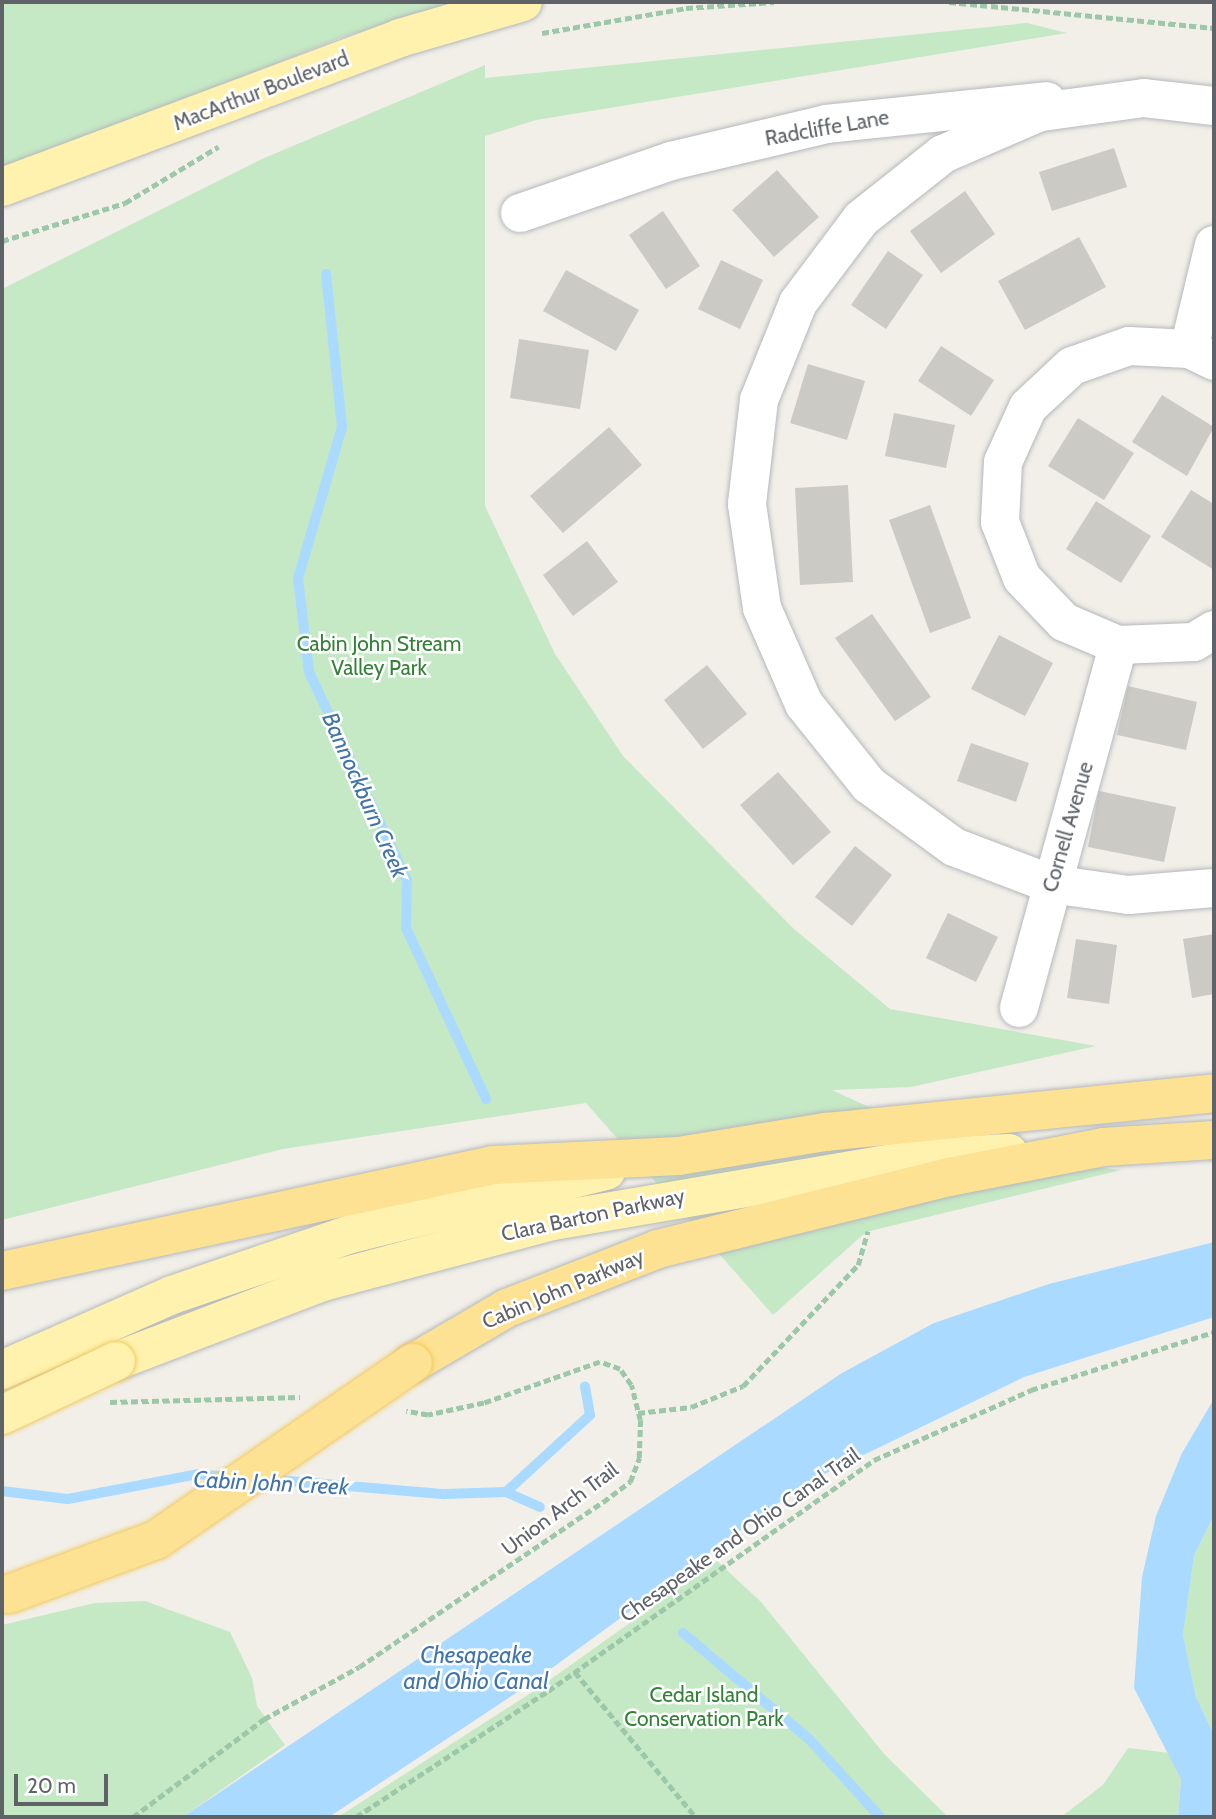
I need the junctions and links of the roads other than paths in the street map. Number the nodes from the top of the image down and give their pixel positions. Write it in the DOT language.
graph roads {
  1 [pos="527,18"];
  2 [pos="1144,98"];
  3 [pos="1214,106"];
  4 [pos="2,187"];
  5 [pos="520,212"];
  6 [pos="1214,245"];
  7 [pos="1202,355"];
  8 [pos="1214,630"];
  9 [pos="1118,646"];
  10 [pos="1051,884"];
  11 [pos="1214,888"];
  12 [pos="1019,1008"];
  13 [pos="1214,1093"];
  14 [pos="1214,1140"];
  15 [pos="1103,1147"];
  16 [pos="679,1156"];
  17 [pos="2,1271"];
  18 [pos="2,1370"];
  19 [pos="2,1415"];
  20 [pos="5,1594"];
  1 -- 4 [label="main road, MacArthur Boulevard"];
  2 -- 3 [label="street"];
  2 -- 5 [label="street, Radcliffe Lane"];
  2 -- 10 [label="street"];
  6 -- 7 [label="street"];
  7 -- 9 [label="street"];
  8 -- 9 [label="street"];
  9 -- 10 [label="street, Cornell Avenue"];
  10 -- 11 [label="street"];
  10 -- 12 [label="street, Cornell Avenue"];
  13 -- 16 [label="highway, Clara Barton Parkway"];
  14 -- 15 [label="highway, Clara Barton Parkway"];
  15 -- 19 [label="main road, Clara Barton Parkway, bridge"];
  15 -- 20 [label="highway, Cabin John Parkway, bridge"];
  16 -- 17 [label="highway"];
  16 -- 18 [label="main road, Clara Barton Parkway"];
}
